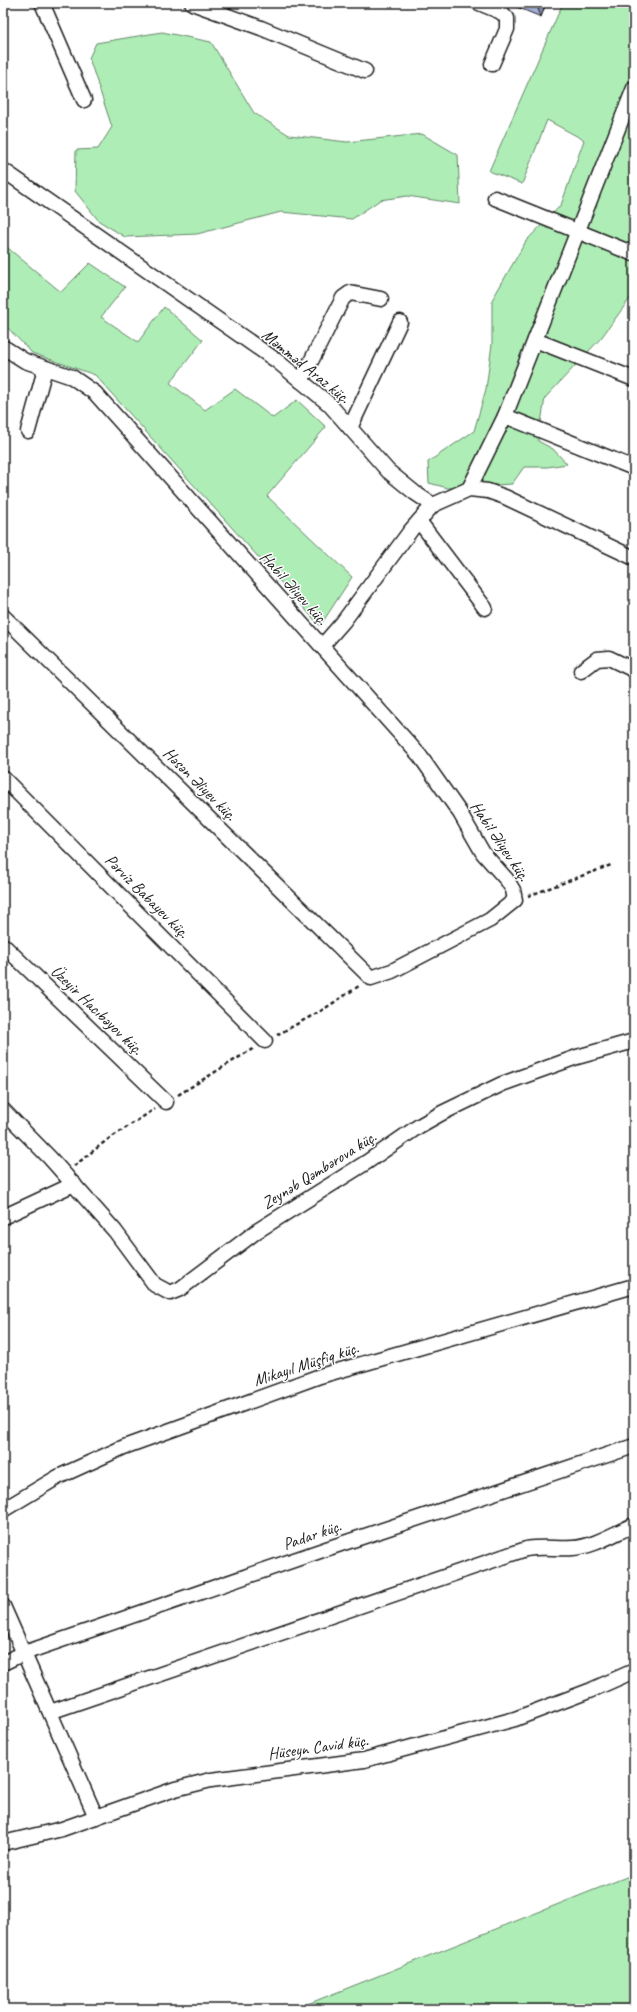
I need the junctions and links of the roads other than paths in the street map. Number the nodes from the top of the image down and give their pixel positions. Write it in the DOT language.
graph roads {
  1 [pos="42,3"];
  2 [pos="192,3"];
  3 [pos="479,3"];
  4 [pos="492,64"];
  5 [pos="365,71"];
  6 [pos="634,88"];
  7 [pos="84,100"];
  8 [pos="3,170"];
  9 [pos="495,198"];
  10 [pos="578,230"];
  11 [pos="634,254"];
  12 [pos="381,299"];
  13 [pos="400,322"];
  14 [pos="535,340"];
  15 [pos="3,347"];
  16 [pos="44,369"];
  17 [pos="634,379"];
  18 [pos="301,381"];
  19 [pos="505,416"];
  20 [pos="350,428"];
  21 [pos="28,431"];
  22 [pos="634,468"];
  23 [pos="469,489"];
  24 [pos="433,505"];
  25 [pos="420,521"];
  26 [pos="634,558"];
  27 [pos="485,608"];
  28 [pos="3,616"];
  29 [pos="322,646"];
  30 [pos="634,670"];
  31 [pos="581,671"];
  32 [pos="3,778"];
  33 [pos="515,900"];
  34 [pos="3,945"];
  35 [pos="634,1040"];
  36 [pos="265,1042"];
  37 [pos="166,1102"];
  38 [pos="3,1110"];
  39 [pos="69,1179"];
  40 [pos="3,1217"];
  41 [pos="634,1286"];
  42 [pos="634,1446"];
  43 [pos="3,1510"];
  44 [pos="634,1526"];
  45 [pos="3,1606"];
  46 [pos="24,1654"];
  47 [pos="3,1663"];
  48 [pos="634,1671"];
  49 [pos="50,1712"];
  50 [pos="96,1817"];
  51 [pos="3,1843"];
  1 -- 7 [label="street"];
  2 -- 5 [label="street"];
  3 -- 4 [label="street"];
  6 -- 10 [label="street"];
  8 -- 18 [label="street, Məmməd Araz küç."];
  9 -- 10 [label="street"];
  10 -- 11 [label="street"];
  10 -- 14 [label="street"];
  12 -- 18 [label="street"];
  13 -- 20 [label="street"];
  14 -- 17 [label="street"];
  14 -- 19 [label="street"];
  15 -- 16 [label="street, Habil Əliyev küç."];
  16 -- 21 [label="street"];
  16 -- 29 [label="street, Habil Əliyev küç."];
  18 -- 20 [label="street, Məmməd Araz küç."];
  19 -- 22 [label="street"];
  19 -- 23 [label="street"];
  20 -- 24 [label="street, Məmməd Araz küç."];
  23 -- 24 [label="street"];
  23 -- 26 [label="street"];
  24 -- 25 [label="street"];
  25 -- 27 [label="street"];
  25 -- 29 [label="street"];
  28 -- 33 [label="street, Həsən Əliyev küç."];
  29 -- 33 [label="street, Habil Əliyev küç."];
  30 -- 31 [label="street"];
  32 -- 36 [label="street, Pərviz Babayev küç."];
  34 -- 37 [label="street, Üzeyir Hacıbəyov küç."];
  35 -- 39 [label="street, Zeynəb Qəmbərova küç."];
  38 -- 39 [label="street, Zeynəb Qəmbərova küç."];
  39 -- 40 [label="street"];
  41 -- 43 [label="street, Mikayıl Müşfiq küç."];
  42 -- 46 [label="street, Padar küç."];
  44 -- 49 [label="street"];
  45 -- 46 [label="street"];
  46 -- 47 [label="street, Padar küç."];
  46 -- 49 [label="street"];
  48 -- 50 [label="street, Hüseyn Cavid küç."];
  49 -- 50 [label="street"];
  50 -- 51 [label="street, Hüseyn Cavid küç."];
}
